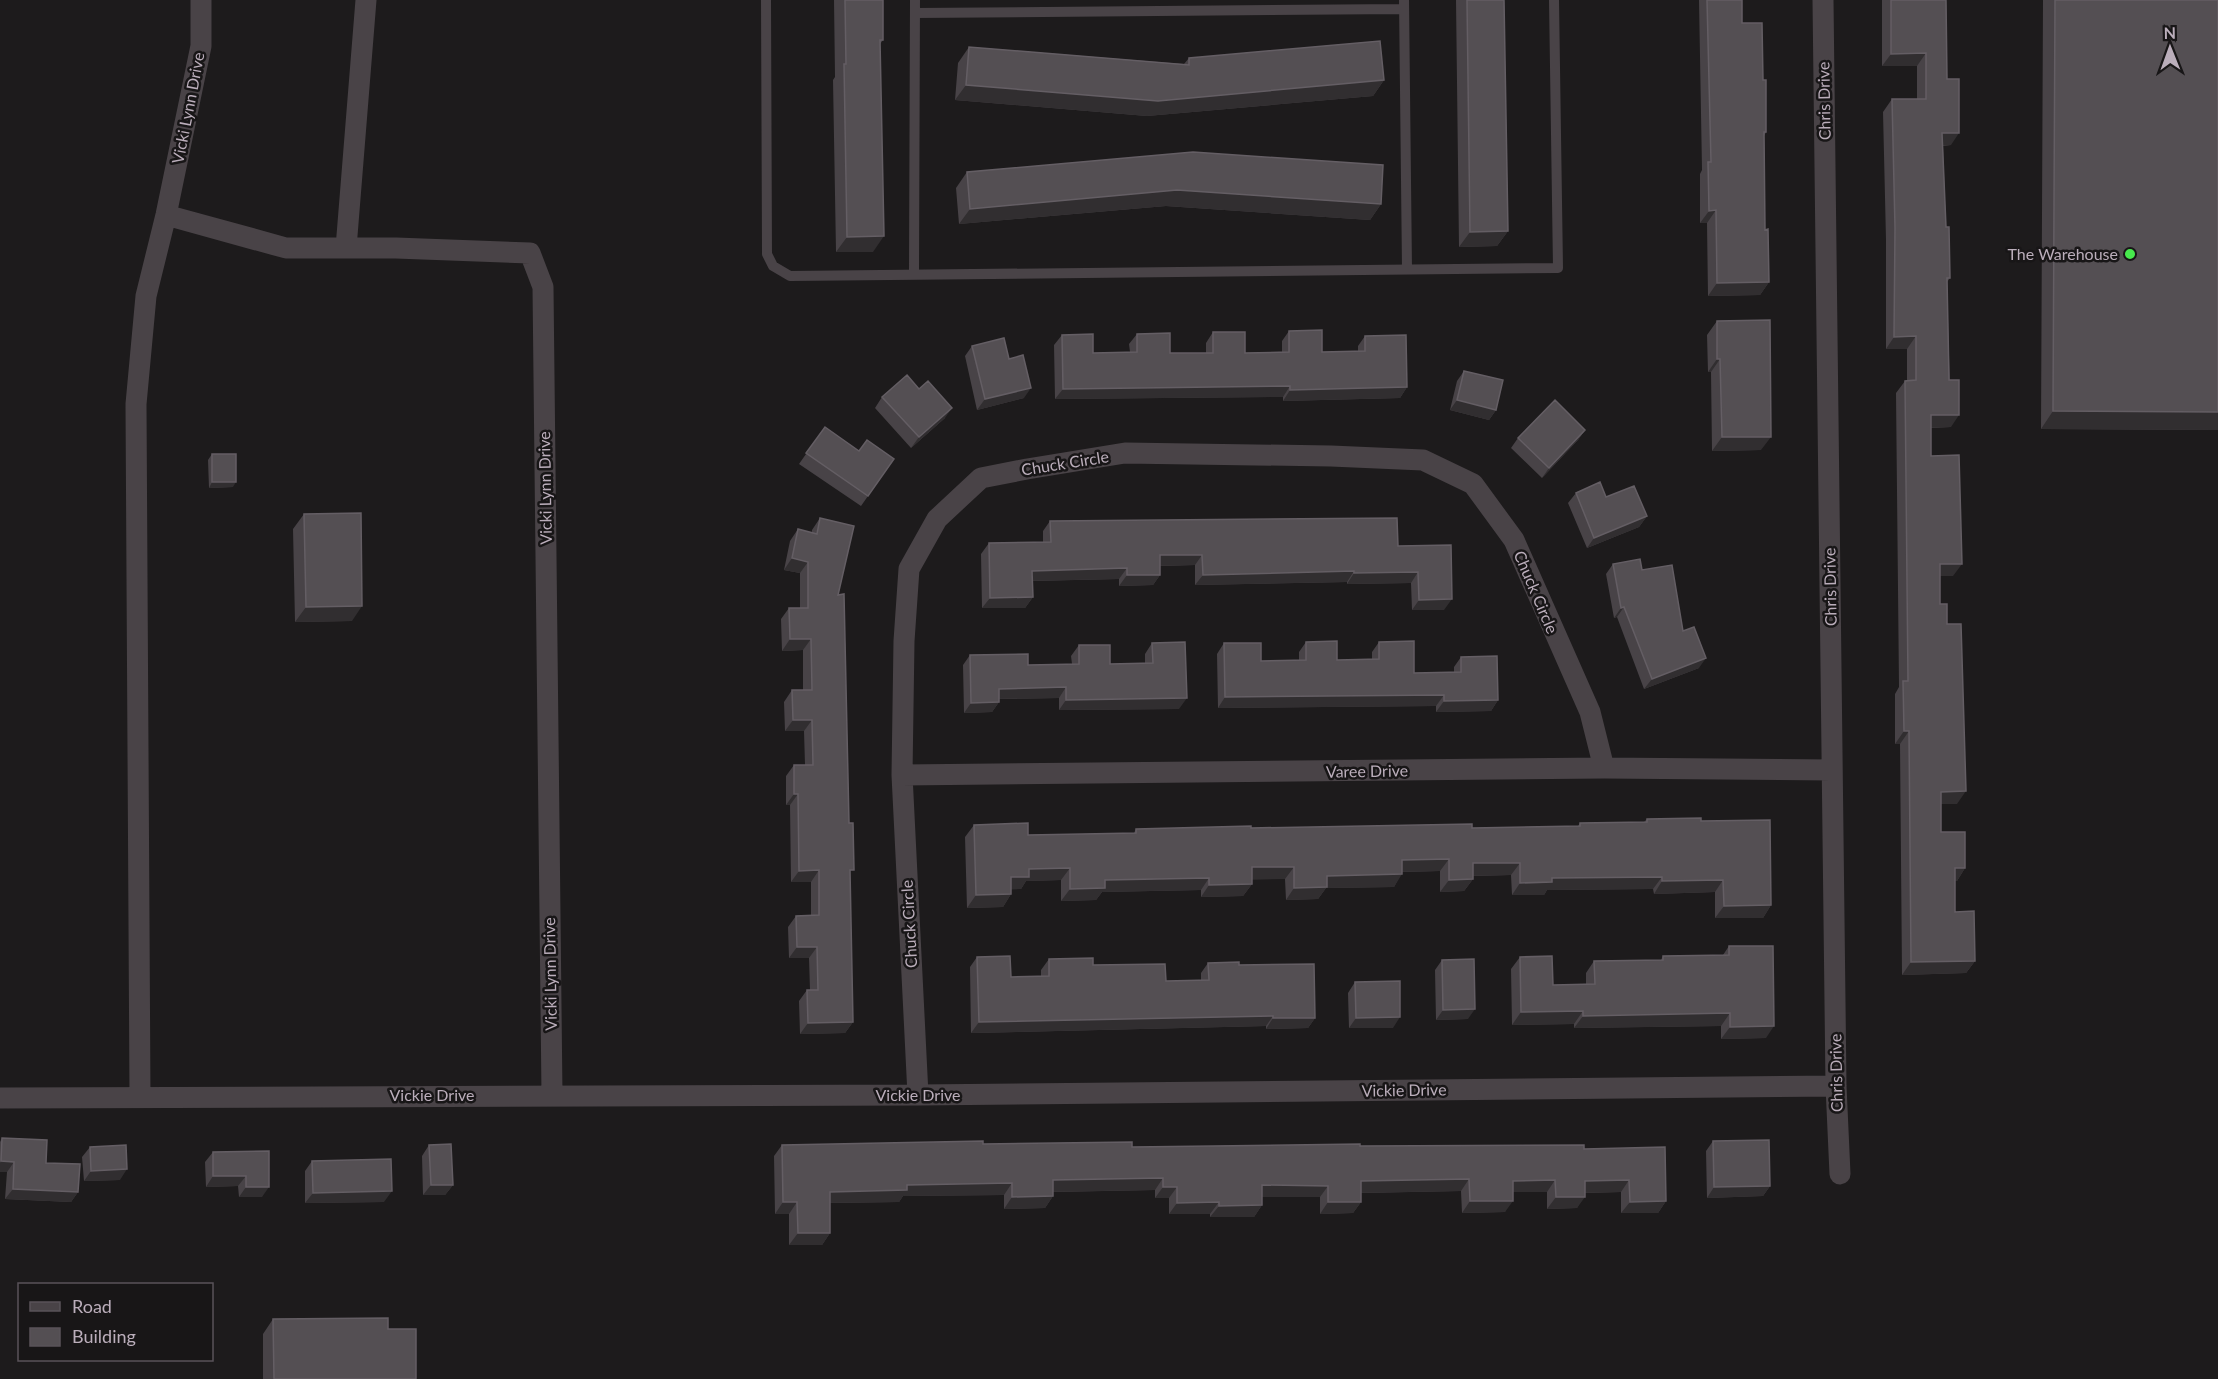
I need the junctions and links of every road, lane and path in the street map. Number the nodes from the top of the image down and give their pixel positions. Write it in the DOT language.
graph roads {
  1 [pos="201,0"];
  2 [pos="366,0"];
  3 [pos="766,0"];
  4 [pos="915,0"];
  5 [pos="1554,0"];
  6 [pos="1823,0"];
  7 [pos="1404,4"];
  8 [pos="915,12"];
  9 [pos="166,215"];
  10 [pos="346,248"];
  11 [pos="1407,270"];
  12 [pos="914,273"];
  13 [pos="1604,768"];
  14 [pos="1832,770"];
  15 [pos="902,775"];
  16 [pos="1836,1086"];
  17 [pos="552,1095"];
  18 [pos="918,1095"];
  19 [pos="140,1097"];
  20 [pos="0,1098"];
  21 [pos="1840,1174"];
  1 -- 9 [label="street, Vicki Lynn Drive"];
  2 -- 10 [label="street"];
  3 -- 12 [label="lane"];
  4 -- 8 [label="lane"];
  5 -- 11 [label="lane"];
  6 -- 14 [label="street, Chris Drive"];
  7 -- 8 [label="lane"];
  7 -- 11 [label="lane"];
  8 -- 12 [label="lane"];
  9 -- 10 [label="street, Vicki Lynn Drive"];
  9 -- 19 [label="street, Vicki Lynn Drive"];
  10 -- 17 [label="street, Vicki Lynn Drive"];
  11 -- 12 [label="lane"];
  13 -- 14 [label="street, Varee Drive"];
  13 -- 15 [label="street, Varee Drive"];
  13 -- 15 [label="street, Chuck Circle"];
  14 -- 16 [label="street, Chris Drive"];
  15 -- 18 [label="street, Chuck Circle"];
  16 -- 18 [label="street, Vickie Drive"];
  16 -- 21 [label="street, Chris Drive"];
  17 -- 18 [label="street, Vickie Drive"];
  17 -- 19 [label="street, Vickie Drive"];
  19 -- 20 [label="street, Vickie Drive"];
}
